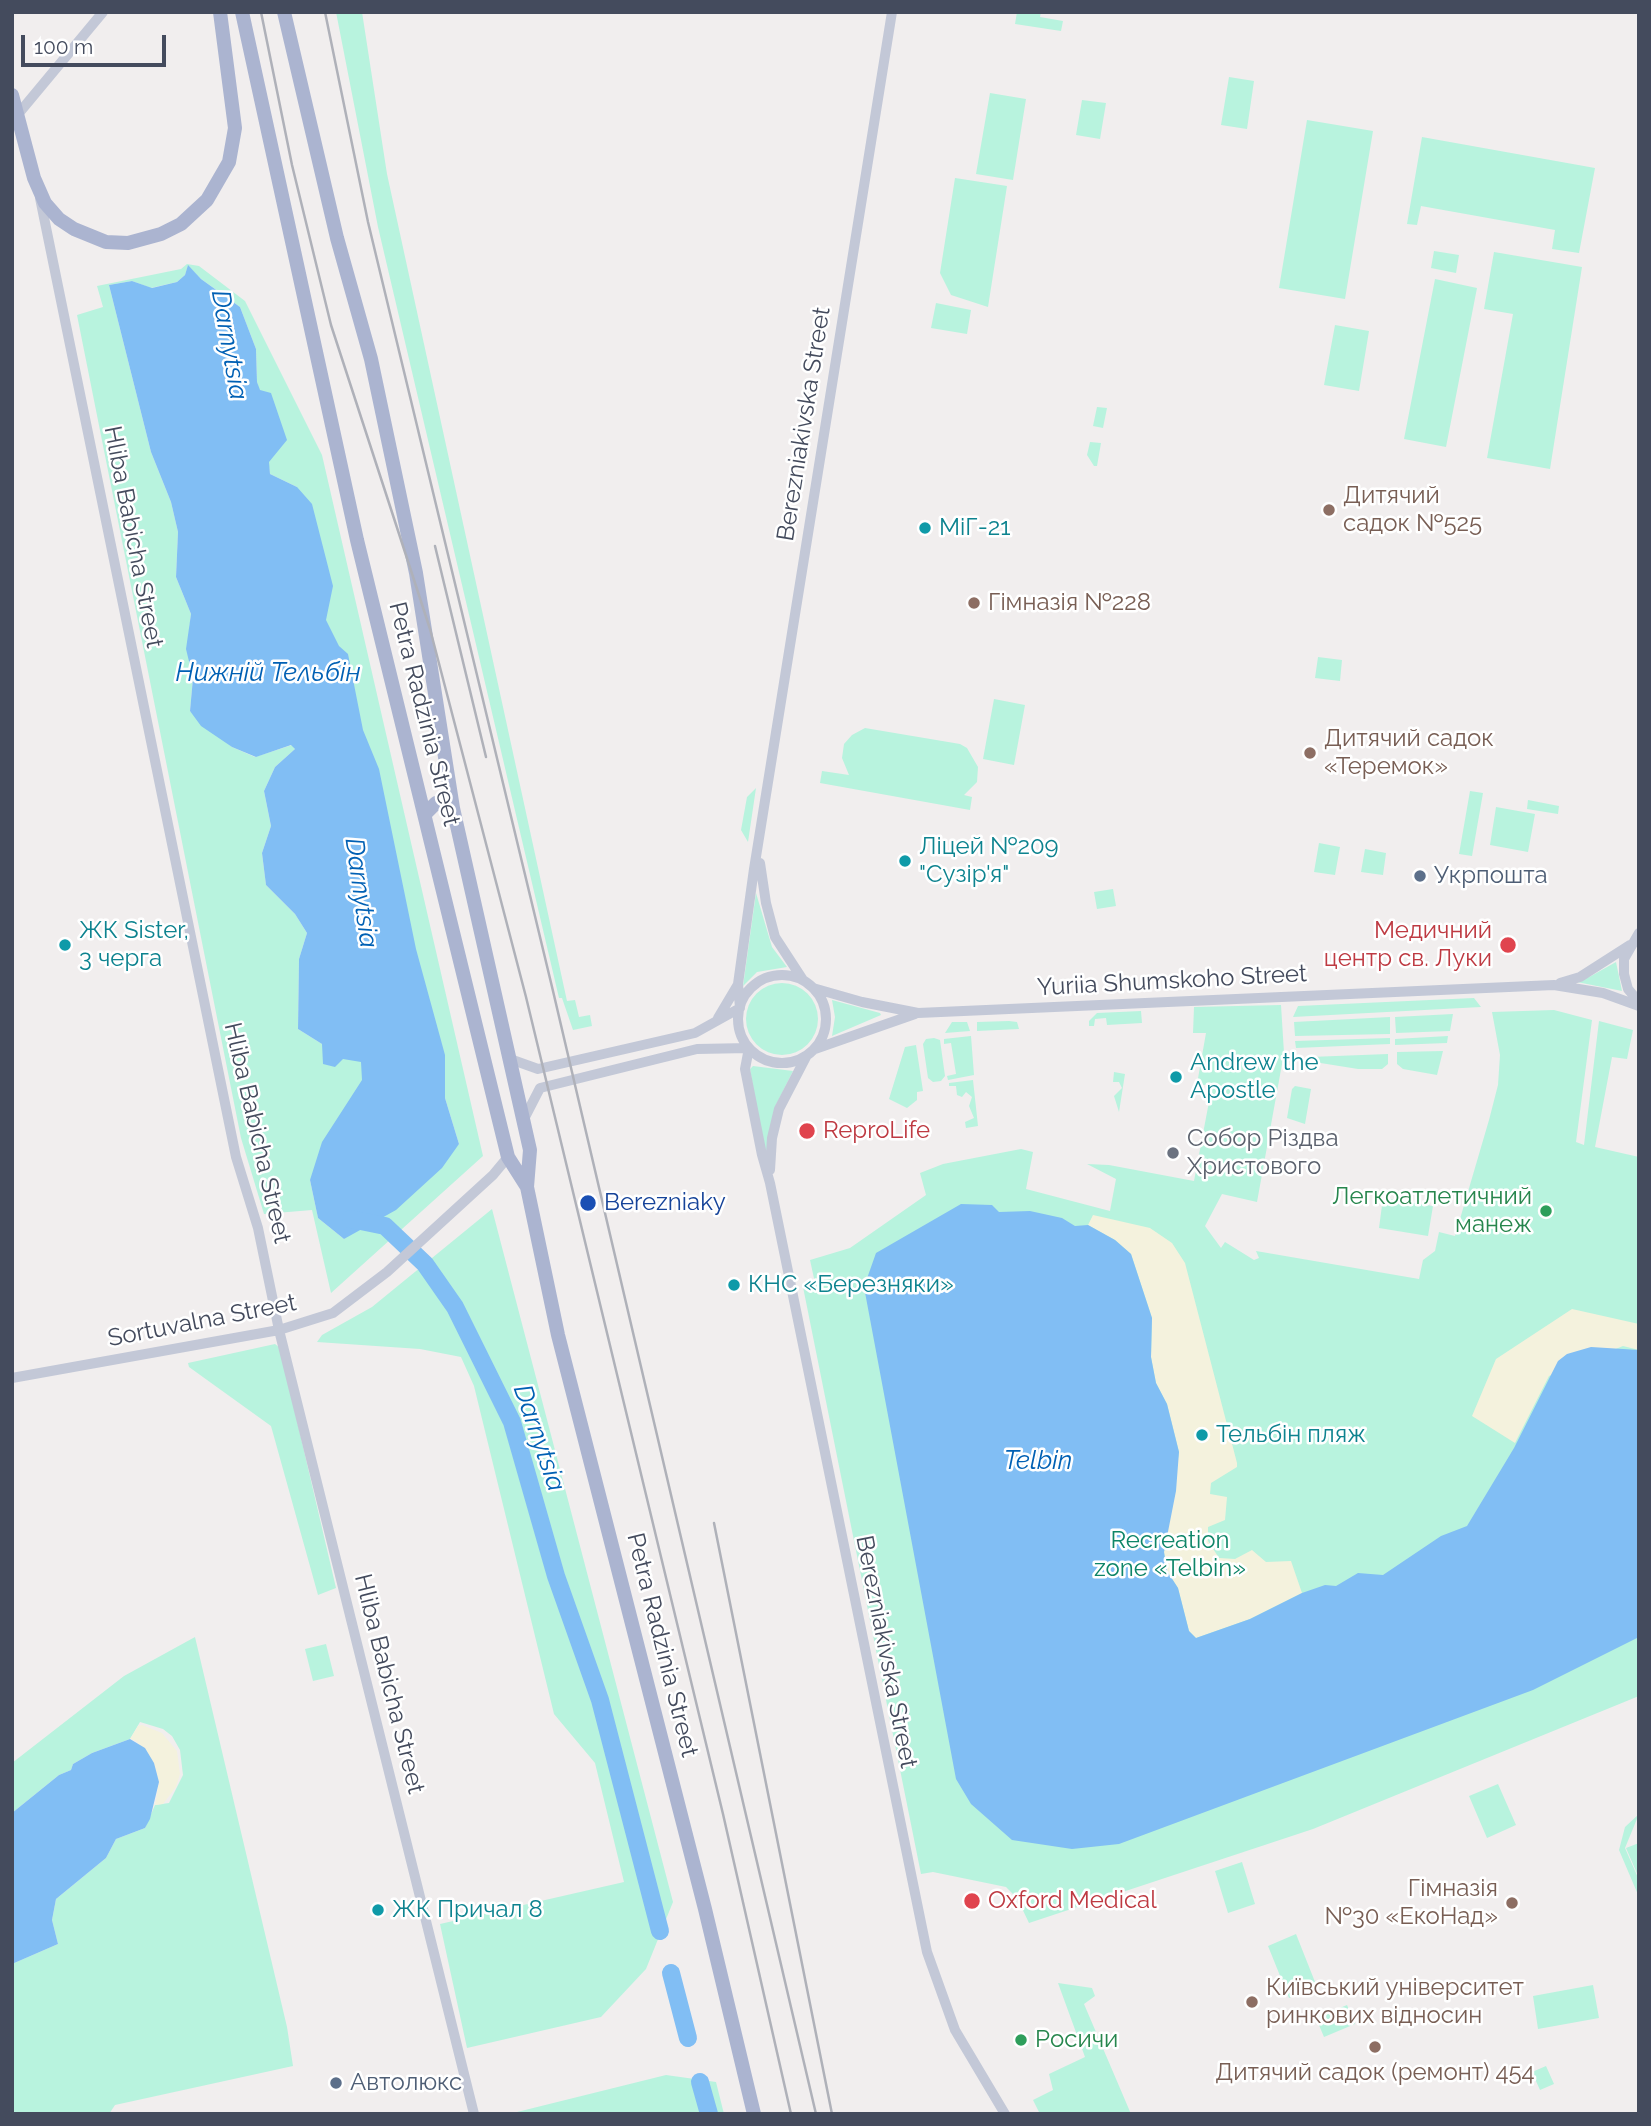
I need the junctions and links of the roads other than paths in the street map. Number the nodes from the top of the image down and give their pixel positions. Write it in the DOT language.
graph roads {
  1 [pos="103,12"];
  2 [pos="220,12"];
  3 [pos="242,12"];
  4 [pos="284,12"];
  5 [pos="892,12"];
  6 [pos="12,95"];
  7 [pos="17,117"];
  8 [pos="453,808"];
  9 [pos="425,814"];
  10 [pos="758,843"];
  11 [pos="1639,933"];
  12 [pos="1630,944"];
  13 [pos="738,984"];
  14 [pos="809,985"];
  15 [pos="1554,985"];
  16 [pos="1639,1004"];
  17 [pos="740,1008"];
  18 [pos="918,1013"];
  19 [pos="710,1026"];
  20 [pos="709,1048"];
  21 [pos="749,1048"];
  22 [pos="810,1053"];
  23 [pos="510,1059"];
  24 [pos="745,1069"];
  25 [pos="523,1121"];
  26 [pos="508,1157"];
  27 [pos="771,1183"];
  28 [pos="527,1187"];
  29 [pos="279,1330"];
  30 [pos="12,1378"];
  31 [pos="474,2114"];
  32 [pos="754,2114"];
  33 [pos="1005,2114"];
  1 -- 7 [label="street"];
  2 -- 6 [label="main road, bridge"];
  3 -- 9 [label="main road, Petra Radzinia Street"];
  4 -- 8 [label="main road, Petra Radzinia Street"];
  5 -- 10 [label="street, Berezniakivska Street"];
  7 -- 29 [label="street, Hliba Babicha Street"];
  8 -- 9 [label="main road"];
  8 -- 23 [label="main road, Petra Radzinia Street"];
  9 -- 26 [label="main road, Petra Radzinia Street"];
  10 -- 13 [label="street, Berezniakivska Street"];
  10 -- 14 [label="street, Berezniakivska Street"];
  11 -- 12 [label="street"];
  12 -- 15 [label="street, Yuriia Shumskoho Street"];
  12 -- 16 [label="street"];
  13 -- 17 [label="street, Berezniakivska Street"];
  13 -- 19 [label="street"];
  14 -- 17 [label="street"];
  14 -- 18 [label="street, Yuriia Shumskoho Street"];
  14 -- 22 [label="street"];
  15 -- 16 [label="street, Yuriia Shumskoho Street"];
  15 -- 18 [label="street, Yuriia Shumskoho Street"];
  17 -- 19 [label="street"];
  17 -- 21 [label="street"];
  18 -- 22 [label="street, Yuriia Shumskoho Street"];
  19 -- 23 [label="street"];
  20 -- 21 [label="street"];
  20 -- 24 [label="street"];
  20 -- 25 [label="street"];
  21 -- 22 [label="street"];
  21 -- 24 [label="street, Berezniakivska Street"];
  22 -- 27 [label="street, Berezniakivska Street"];
  23 -- 25 [label="main road, Petra Radzinia Street"];
  24 -- 27 [label="street, Berezniakivska Street"];
  25 -- 28 [label="main road, Petra Radzinia Street"];
  26 -- 28 [label="main road, Petra Radzinia Street"];
  26 -- 29 [label="street, Sortuvalna Street"];
  27 -- 33 [label="street, Berezniakivska Street"];
  28 -- 32 [label="main road, Petra Radzinia Street"];
  29 -- 30 [label="street, Sortuvalna Street"];
  29 -- 31 [label="street, Hliba Babicha Street"];
}
